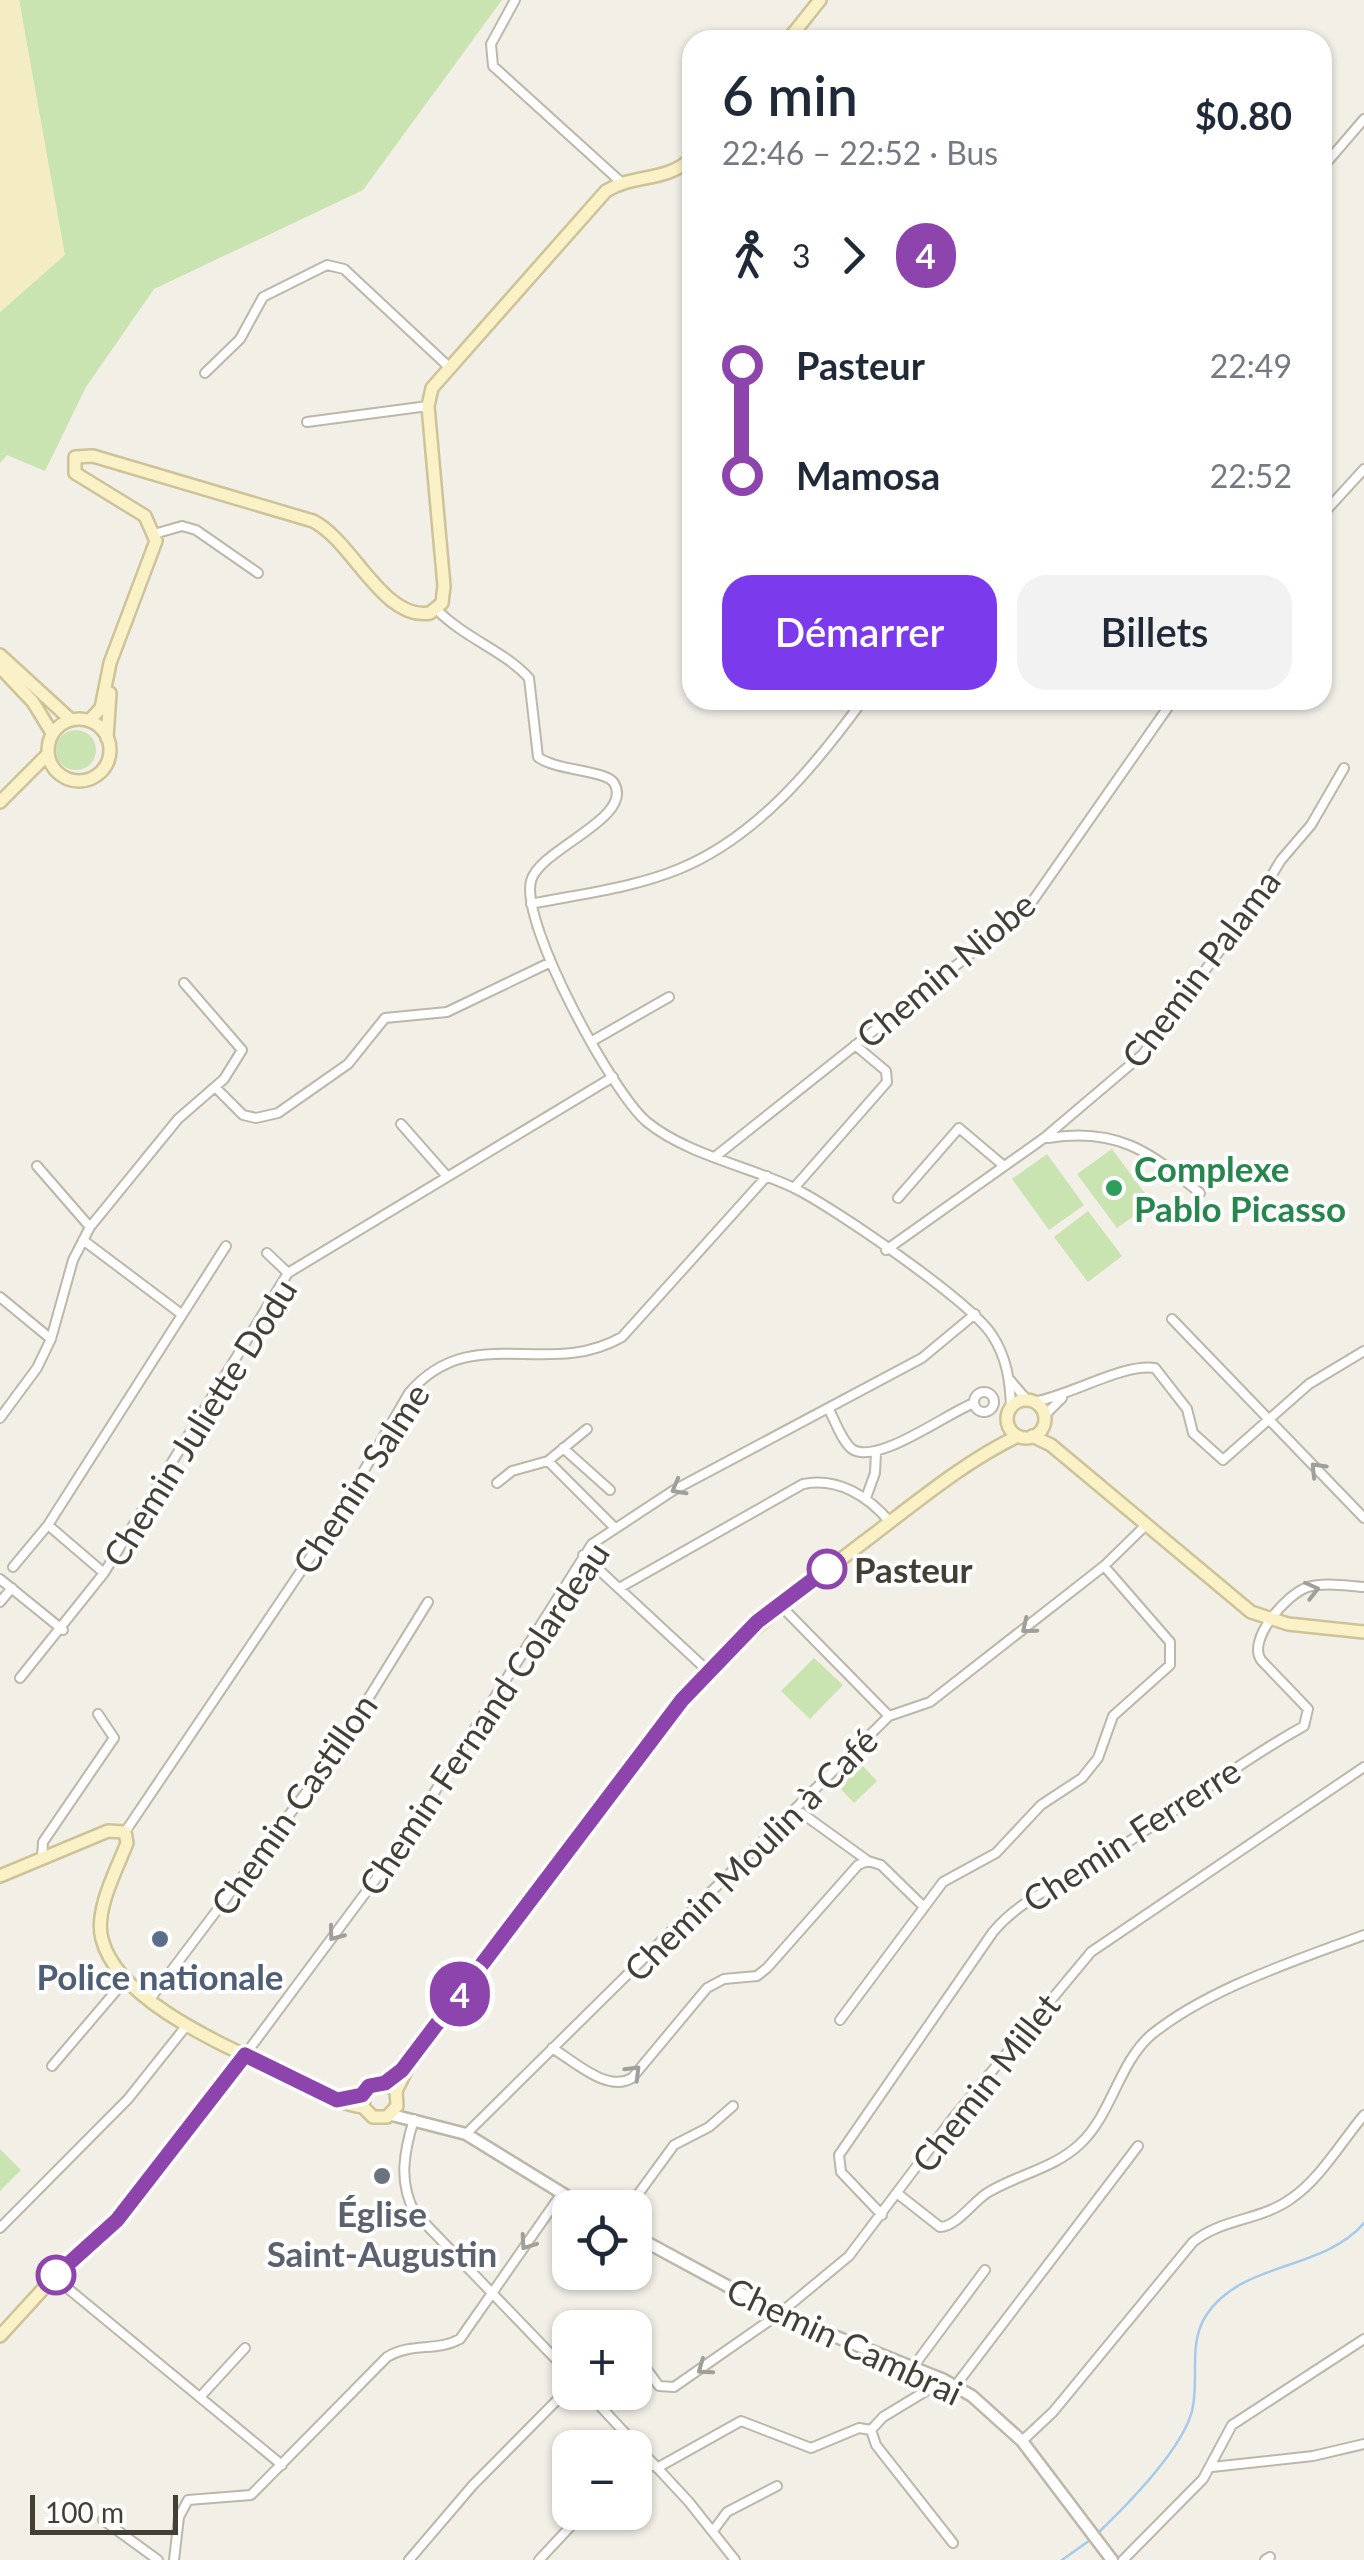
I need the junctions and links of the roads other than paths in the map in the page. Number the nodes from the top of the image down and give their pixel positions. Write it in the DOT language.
graph roads {
  1 [pos="515,0"];
  2 [pos="820,0"];
  3 [pos="796,30"];
  4 [pos="1364,118"];
  5 [pos="1332,156"];
  6 [pos="682,165"];
  7 [pos="622,183"];
  8 [pos="449,367"];
  9 [pos="206,373"];
  10 [pos="428,406"];
  11 [pos="307,422"];
  12 [pos="1364,469"];
  13 [pos="1332,504"];
  14 [pos="154,534"];
  15 [pos="258,573"];
  16 [pos="437,610"];
  17 [pos="3,660"];
  18 [pos="108,674"];
  19 [pos="856,710"];
  20 [pos="1167,710"];
  21 [pos="71,720"];
  22 [pos="90,721"];
  23 [pos="52,733"];
  24 [pos="108,738"];
  25 [pos="48,754"];
  26 [pos="1344,768"];
  27 [pos="55,770"];
  28 [pos="20,783"];
  29 [pos="0,802"];
  30 [pos="530,904"];
  31 [pos="549,962"];
  32 [pos="184,984"];
  33 [pos="669,997"];
  34 [pos="594,1040"];
  35 [pos="855,1044"];
  36 [pos="613,1077"];
  37 [pos="215,1087"];
  38 [pos="1075,1114"];
  39 [pos="401,1124"];
  40 [pos="1087,1134"];
  41 [pos="1044,1138"];
  42 [pos="716,1156"];
  43 [pos="37,1166"];
  44 [pos="1004,1166"];
  45 [pos="445,1174"];
  46 [pos="767,1176"];
  47 [pos="794,1188"];
  48 [pos="1200,1194"];
  49 [pos="898,1198"];
  50 [pos="90,1227"];
  51 [pos="84,1240"];
  52 [pos="226,1246"];
  53 [pos="886,1250"];
  54 [pos="267,1253"];
  55 [pos="288,1273"];
  56 [pos="0,1297"];
  57 [pos="180,1313"];
  58 [pos="975,1314"];
  59 [pos="1172,1319"];
  60 [pos="51,1340"];
  61 [pos="1364,1351"];
  62 [pos="1010,1380"];
  63 [pos="1066,1396"];
  64 [pos="1030,1401"];
  65 [pos="974,1404"];
  66 [pos="1010,1407"];
  67 [pos="828,1408"];
  68 [pos="0,1418"];
  69 [pos="1269,1419"];
  70 [pos="1008,1425"];
  71 [pos="1039,1427"];
  72 [pos="587,1428"];
  73 [pos="1018,1436"];
  74 [pos="563,1448"];
  75 [pos="876,1452"];
  76 [pos="548,1461"];
  77 [pos="964,1468"];
  78 [pos="497,1483"];
  79 [pos="610,1490"];
  80 [pos="866,1498"];
  81 [pos="1364,1518"];
  82 [pos="890,1522"];
  83 [pos="48,1525"];
  84 [pos="1145,1526"];
  85 [pos="614,1527"];
  86 [pos="583,1555"];
  87 [pos="1104,1566"];
  88 [pos="13,1567"];
  89 [pos="104,1573"];
  90 [pos="0,1579"];
  91 [pos="622,1587"];
  92 [pos="1364,1587"];
  93 [pos="12,1588"];
  94 [pos="0,1602"];
  95 [pos="428,1602"];
  96 [pos="780,1605"];
  97 [pos="1272,1621"];
  98 [pos="63,1630"];
  99 [pos="1364,1632"];
  100 [pos="708,1672"];
  101 [pos="20,1678"];
  102 [pos="98,1714"];
  103 [pos="889,1716"];
  104 [pos="1364,1767"];
  105 [pos="796,1809"];
  106 [pos="125,1832"];
  107 [pos="42,1858"];
  108 [pos="868,1861"];
  109 [pos="0,1876"];
  110 [pos="922,1906"];
  111 [pos="1364,1935"];
  112 [pos="127,1978"];
  113 [pos="150,2000"];
  114 [pos="840,2020"];
  115 [pos="186,2025"];
  116 [pos="552,2048"];
  117 [pos="245,2055"];
  118 [pos="52,2066"];
  119 [pos="402,2070"];
  120 [pos="385,2083"];
  121 [pos="363,2101"];
  122 [pos="395,2103"];
  123 [pos="733,2106"];
  124 [pos="1364,2115"];
  125 [pos="412,2118"];
  126 [pos="466,2134"];
  127 [pos="1138,2146"];
  128 [pos="557,2190"];
  129 [pos="641,2190"];
  130 [pos="898,2194"];
  131 [pos="552,2207"];
  132 [pos="882,2215"];
  133 [pos="0,2228"];
  134 [pos="652,2245"];
  135 [pos="985,2270"];
  136 [pos="54,2277"];
  137 [pos="492,2294"];
  138 [pos="780,2314"];
  139 [pos="0,2336"];
  140 [pos="1364,2338"];
  141 [pos="245,2348"];
  142 [pos="552,2356"];
  143 [pos="913,2367"];
  144 [pos="652,2380"];
  145 [pos="944,2380"];
  146 [pos="956,2386"];
  147 [pos="200,2398"];
  148 [pos="552,2405"];
  149 [pos="605,2410"];
  150 [pos="872,2430"];
  151 [pos="1022,2442"];
  152 [pos="1364,2444"];
  153 [pos="282,2465"];
  154 [pos="656,2466"];
  155 [pos="1212,2466"];
  156 [pos="652,2468"];
  157 [pos="777,2486"];
  158 [pos="103,2520"];
  159 [pos="567,2530"];
  160 [pos="713,2531"];
  161 [pos="953,2543"];
  162 [pos="1108,2555"];
  163 [pos="158,2560"];
  164 [pos="174,2560"];
  165 [pos="409,2560"];
  166 [pos="539,2560"];
  167 [pos="735,2560"];
  168 [pos="1123,2560"];
  1 -- 7 [label="street"];
  2 -- 3 [label="main road"];
  4 -- 5 [label="street"];
  6 -- 7 [label="main road"];
  7 -- 8 [label="main road"];
  8 -- 9 [label="street"];
  8 -- 10 [label="main road"];
  10 -- 11 [label="street"];
  10 -- 16 [label="main road"];
  12 -- 13 [label="street"];
  14 -- 15 [label="street"];
  14 -- 16 [label="main road"];
  14 -- 18 [label="main road"];
  16 -- 30 [label="street"];
  17 -- 21 [label="main road"];
  17 -- 23 [label="main road"];
  18 -- 22 [label="main road"];
  18 -- 24 [label="main road"];
  19 -- 30 [label="street"];
  20 -- 35 [label="street, Chemin Niobe"];
  21 -- 22 [label="main road"];
  21 -- 23 [label="main road"];
  22 -- 24 [label="main road"];
  23 -- 25 [label="main road"];
  24 -- 27 [label="main road"];
  25 -- 27 [label="main road"];
  25 -- 28 [label="main road"];
  26 -- 38 [label="street, Chemin Palama"];
  27 -- 28 [label="main road"];
  28 -- 29 [label="main road"];
  30 -- 31 [label="street"];
  31 -- 34 [label="street"];
  31 -- 37 [label="street"];
  32 -- 37 [label="street"];
  33 -- 34 [label="street"];
  34 -- 36 [label="street"];
  35 -- 42 [label="street, Chemin Niobe"];
  35 -- 47 [label="street"];
  36 -- 42 [label="street"];
  36 -- 45 [label="street, Chemin Juliette Dodu"];
  37 -- 50 [label="street"];
  38 -- 40 [label="street"];
  38 -- 41 [label="street, Chemin Palama"];
  39 -- 45 [label="street"];
  40 -- 41 [label="street"];
  40 -- 48 [label="street"];
  41 -- 44 [label="street, Chemin Palama"];
  42 -- 46 [label="street"];
  43 -- 50 [label="street"];
  44 -- 49 [label="street"];
  44 -- 53 [label="street, Chemin Palama"];
  45 -- 55 [label="street, Chemin Juliette Dodu"];
  46 -- 47 [label="street"];
  46 -- 106 [label="street, Chemin Salme"];
  47 -- 53 [label="street"];
  50 -- 51 [label="street"];
  51 -- 57 [label="street"];
  51 -- 60 [label="street"];
  52 -- 57 [label="street"];
  53 -- 58 [label="street"];
  54 -- 55 [label="street"];
  55 -- 89 [label="street, Chemin Juliette Dodu"];
  56 -- 60 [label="street"];
  57 -- 83 [label="street"];
  58 -- 62 [label="street"];
  58 -- 67 [label="street, Chemin Fernand Colardeau"];
  59 -- 69 [label="street"];
  60 -- 68 [label="street"];
  61 -- 69 [label="street"];
  62 -- 64 [label="street"];
  62 -- 66 [label="street"];
  63 -- 64 [label="street"];
  63 -- 69 [label="street"];
  63 -- 71 [label="street"];
  64 -- 66 [label="main road"];
  64 -- 71 [label="main road"];
  65 -- 75 [label="street"];
  66 -- 70 [label="main road"];
  67 -- 75 [label="street"];
  67 -- 85 [label="street, Chemin Fernand Colardeau, one-way"];
  81 -- 69 [label="street, one-way"];
  70 -- 73 [label="main road"];
  70 -- 77 [label="main road"];
  71 -- 73 [label="main road"];
  71 -- 84 [label="main road"];
  72 -- 74 [label="street"];
  73 -- 77 [label="main road"];
  74 -- 76 [label="street"];
  74 -- 79 [label="street"];
  75 -- 80 [label="street"];
  76 -- 78 [label="street"];
  76 -- 85 [label="street"];
  77 -- 82 [label="main road"];
  80 -- 82 [label="street"];
  80 -- 91 [label="street"];
  82 -- 96 [label="main road"];
  83 -- 88 [label="street"];
  83 -- 89 [label="street"];
  84 -- 87 [label="street, Chemin Moulin à Café"];
  84 -- 97 [label="main road"];
  85 -- 86 [label="street, Chemin Fernand Colardeau"];
  86 -- 91 [label="street"];
  86 -- 117 [label="street, Chemin Fernand Colardeau, one-way"];
  87 -- 103 [label="street, Chemin Moulin à Café, one-way"];
  87 -- 110 [label="street"];
  89 -- 98 [label="street, Chemin Juliette Dodu"];
  90 -- 93 [label="street"];
  91 -- 100 [label="street"];
  97 -- 92 [label="street, one-way"];
  93 -- 94 [label="street"];
  93 -- 98 [label="street"];
  95 -- 113 [label="street, Chemin Castillon"];
  96 -- 100 [label="main road"];
  96 -- 103 [label="street"];
  97 -- 99 [label="main road"];
  97 -- 132 [label="street, Chemin Ferrerre"];
  98 -- 101 [label="street, Chemin Juliette Dodu"];
  100 -- 119 [label="main road"];
  102 -- 107 [label="street"];
  103 -- 105 [label="street, Chemin Moulin à Café"];
  104 -- 130 [label="street, Chemin Millet"];
  105 -- 108 [label="street"];
  105 -- 116 [label="street, Chemin Moulin à Café"];
  106 -- 107 [label="main road"];
  106 -- 112 [label="main road"];
  107 -- 109 [label="main road"];
  108 -- 110 [label="street"];
  116 -- 108 [label="street, one-way"];
  110 -- 114 [label="street"];
  111 -- 130 [label="street"];
  112 -- 113 [label="main road"];
  112 -- 118 [label="street"];
  113 -- 115 [label="main road"];
  115 -- 117 [label="main road"];
  115 -- 133 [label="street"];
  116 -- 126 [label="street, Chemin Moulin à Café"];
  117 -- 121 [label="main road"];
  117 -- 136 [label="main road"];
  119 -- 120 [label="main road"];
  119 -- 122 [label="main road"];
  120 -- 121 [label="main road"];
  120 -- 122 [label="main road"];
  121 -- 122 [label="main road"];
  122 -- 125 [label="street"];
  123 -- 129 [label="street"];
  124 -- 151 [label="street"];
  125 -- 126 [label="street"];
  125 -- 137 [label="street"];
  126 -- 128 [label="street"];
  127 -- 146 [label="street"];
  130 -- 132 [label="street, Chemin Millet"];
  131 -- 137 [label="street, one-way"];
  132 -- 138 [label="street, Chemin Millet"];
  134 -- 138 [label="street, Chemin Cambrai"];
  135 -- 143 [label="street"];
  136 -- 139 [label="main road"];
  136 -- 147 [label="street"];
  137 -- 142 [label="street"];
  137 -- 153 [label="street"];
  138 -- 143 [label="street, Chemin Cambrai"];
  138 -- 144 [label="street, Chemin Millet, one-way"];
  140 -- 155 [label="street"];
  141 -- 147 [label="street"];
  143 -- 145 [label="street, Chemin Cambrai"];
  145 -- 146 [label="street, Chemin Cambrai"];
  145 -- 150 [label="street"];
  146 -- 151 [label="street, Chemin Cambrai"];
  147 -- 153 [label="street"];
  148 -- 165 [label="street"];
  149 -- 154 [label="street"];
  150 -- 154 [label="street"];
  150 -- 161 [label="street"];
  151 -- 162 [label="street, Chemin Cambrai"];
  152 -- 155 [label="street"];
  153 -- 164 [label="street"];
  154 -- 156 [label="street"];
  154 -- 160 [label="street"];
  155 -- 168 [label="street"];
  157 -- 160 [label="street"];
  158 -- 163 [label="street"];
  159 -- 166 [label="street"];
  160 -- 167 [label="street"];
}
